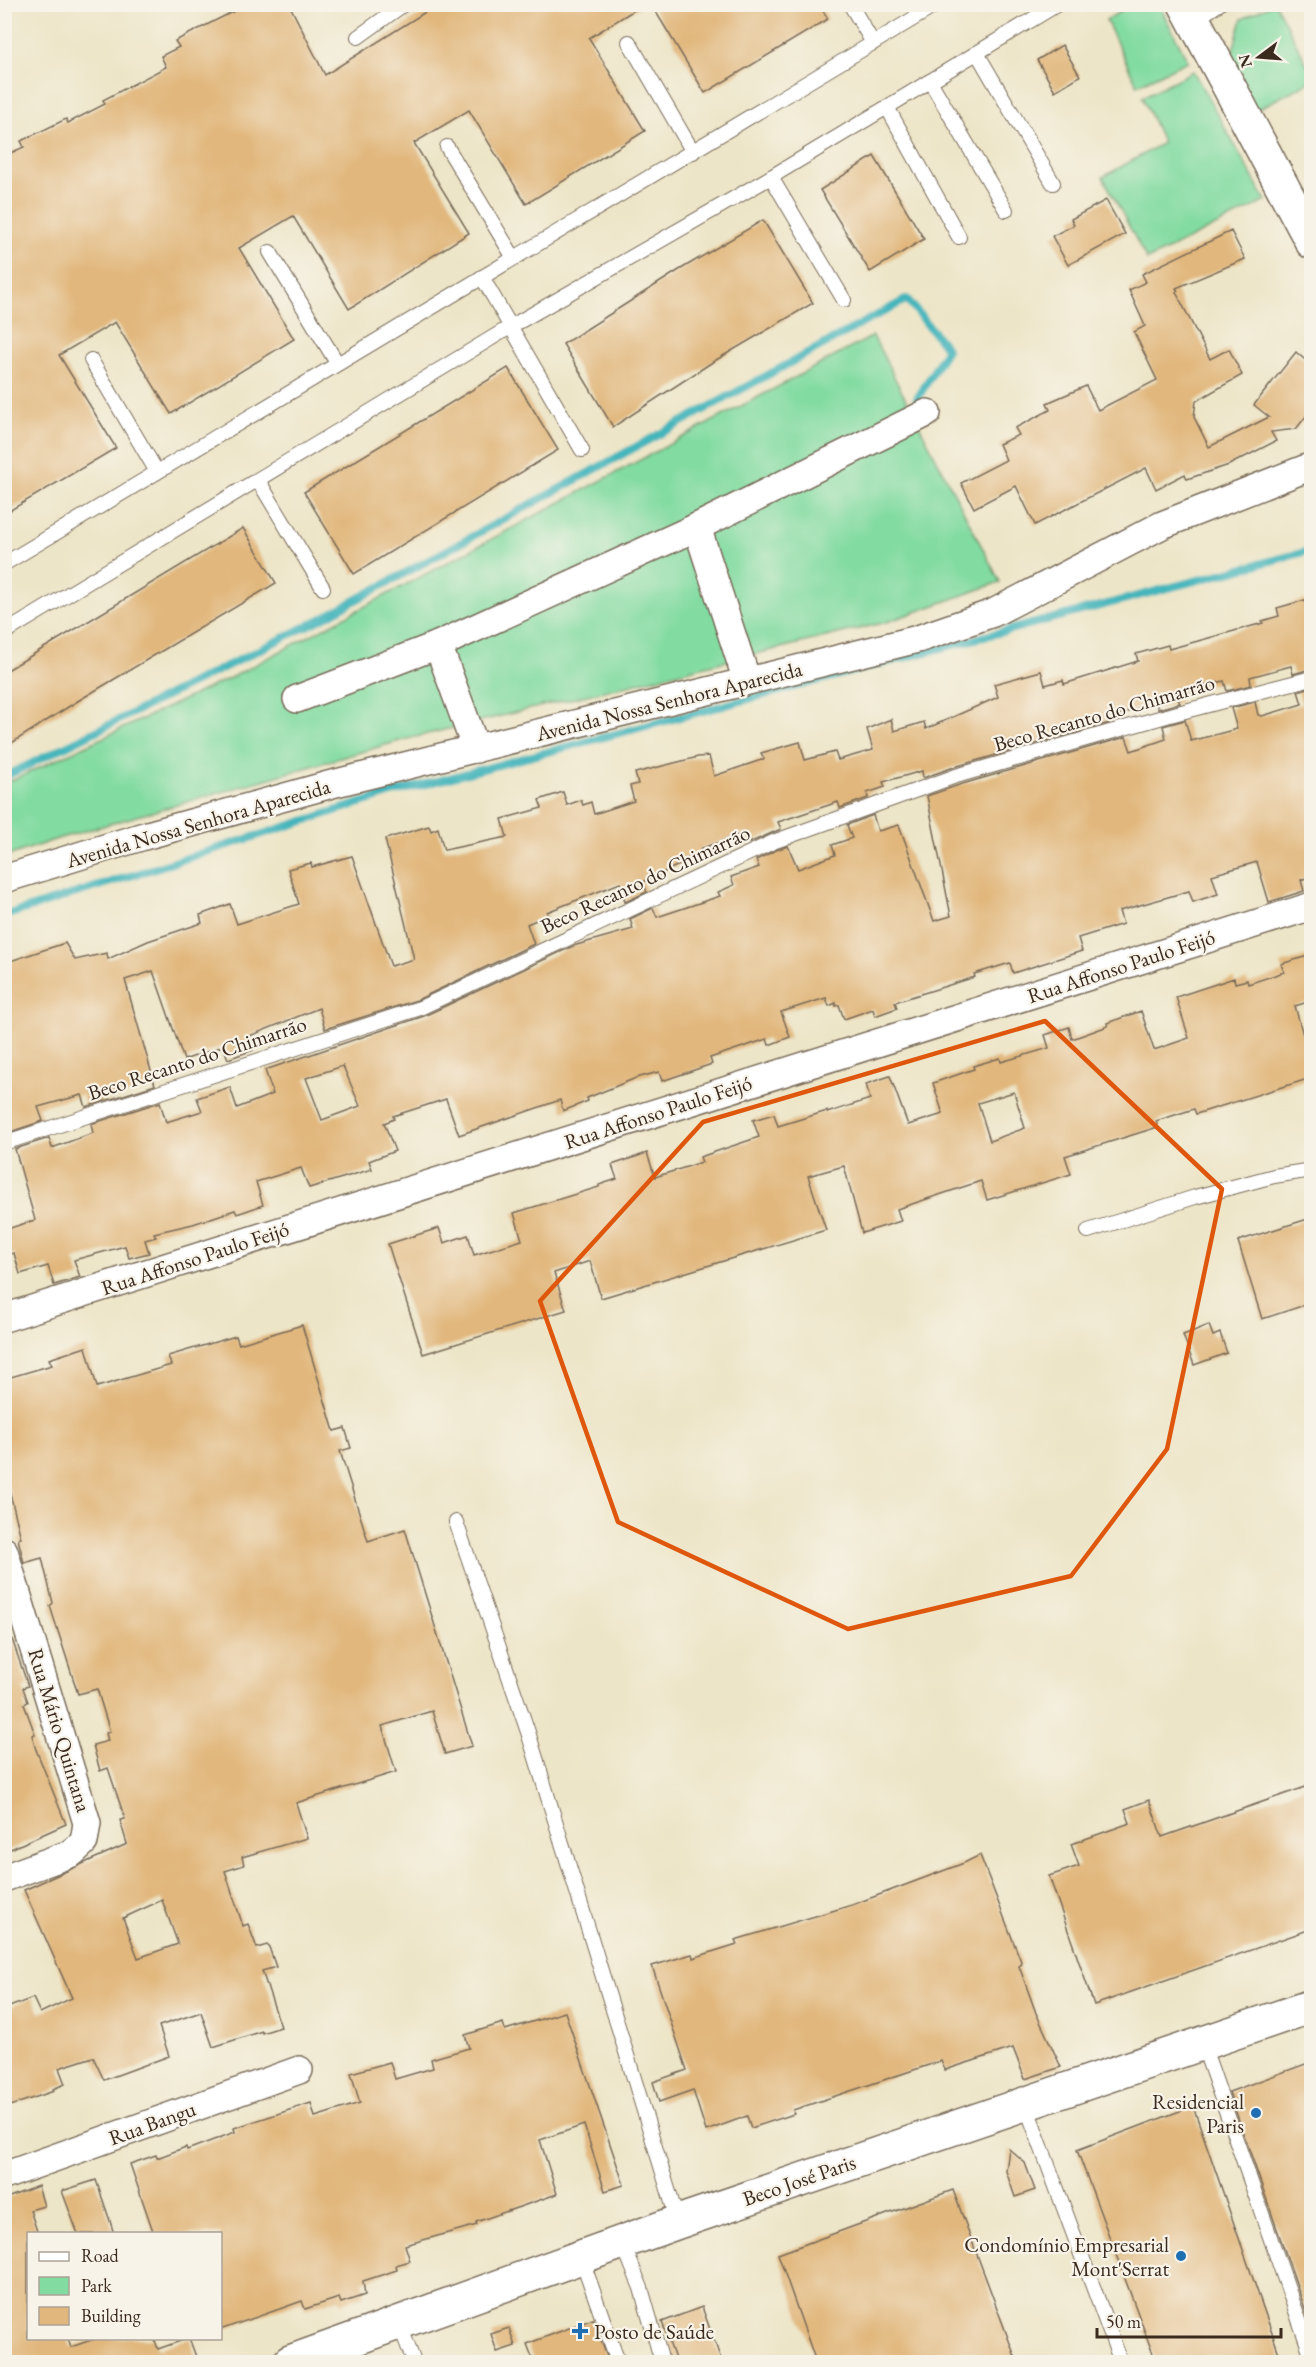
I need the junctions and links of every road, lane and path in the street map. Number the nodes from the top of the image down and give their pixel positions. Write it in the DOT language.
graph roads {
  1 [pos="404,4"];
  2 [pos="850,4"];
  3 [pos="938,4"];
  4 [pos="1058,4"];
  5 [pos="1037,10"];
  6 [pos="1199,10"];
  7 [pos="358,37"];
  8 [pos="629,42"];
  9 [pos="873,43"];
  10 [pos="977,53"];
  11 [pos="930,81"];
  12 [pos="887,107"];
  13 [pos="447,147"];
  14 [pos="693,152"];
  15 [pos="771,177"];
  16 [pos="1053,183"];
  17 [pos="1303,208"];
  18 [pos="1006,210"];
  19 [pos="959,237"];
  20 [pos="1311,242"];
  21 [pos="270,252"];
  22 [pos="514,258"];
  23 [pos="482,276"];
  24 [pos="844,300"];
  25 [pos="510,327"];
  26 [pos="91,360"];
  27 [pos="337,363"];
  28 [pos="927,413"];
  29 [pos="582,450"];
  30 [pos="1311,466"];
  31 [pos="158,472"];
  32 [pos="258,480"];
  33 [pos="698,527"];
  34 [pos="4,564"];
  35 [pos="322,588"];
  36 [pos="4,633"];
  37 [pos="438,645"];
  38 [pos="1311,678"];
  39 [pos="747,681"];
  40 [pos="297,699"];
  41 [pos="476,749"];
  42 [pos="4,879"];
  43 [pos="1311,906"];
  44 [pos="4,1143"];
  45 [pos="1311,1170"];
  46 [pos="1088,1231"];
  47 [pos="4,1318"];
  48 [pos="456,1522"];
  49 [pos="4,1551"];
  50 [pos="13,1608"];
  51 [pos="4,1878"];
  52 [pos="1311,2006"];
  53 [pos="1202,2042"];
  54 [pos="299,2070"];
  55 [pos="1025,2103"];
  56 [pos="4,2176"];
  57 [pos="678,2222"];
  58 [pos="622,2242"];
  59 [pos="581,2257"];
  60 [pos="399,2323"];
  61 [pos="1311,2357"];
  62 [pos="290,2362"];
  63 [pos="414,2362"];
  64 [pos="618,2362"];
  65 [pos="662,2362"];
  66 [pos="1121,2362"];
  1 -- 7 [label="lane"];
  2 -- 9 [label="lane"];
  3 -- 9 [label="lane"];
  4 -- 5 [label="lane"];
  5 -- 10 [label="lane"];
  6 -- 17 [label="street"];
  8 -- 14 [label="lane"];
  9 -- 14 [label="lane"];
  10 -- 11 [label="lane"];
  10 -- 16 [label="lane"];
  11 -- 12 [label="lane"];
  11 -- 18 [label="lane"];
  12 -- 15 [label="lane"];
  12 -- 19 [label="lane"];
  13 -- 22 [label="lane"];
  14 -- 22 [label="lane"];
  15 -- 24 [label="lane"];
  15 -- 25 [label="lane"];
  17 -- 20 [label="street"];
  21 -- 27 [label="lane"];
  22 -- 23 [label="lane"];
  23 -- 25 [label="lane"];
  23 -- 27 [label="lane"];
  25 -- 29 [label="lane"];
  25 -- 32 [label="lane"];
  26 -- 31 [label="lane"];
  27 -- 31 [label="lane"];
  28 -- 33 [label="street"];
  30 -- 39 [label="street, Avenida Nossa Senhora Aparecida"];
  31 -- 34 [label="lane"];
  32 -- 35 [label="lane"];
  32 -- 36 [label="lane"];
  33 -- 37 [label="street"];
  33 -- 39 [label="street"];
  37 -- 40 [label="street"];
  37 -- 41 [label="street"];
  38 -- 44 [label="lane, Beco Recanto do Chimarrão"];
  39 -- 41 [label="street, Avenida Nossa Senhora Aparecida"];
  41 -- 42 [label="street, Avenida Nossa Senhora Aparecida"];
  43 -- 47 [label="street, Rua Affonso Paulo Feijó"];
  45 -- 46 [label="lane"];
  48 -- 57 [label="lane"];
  49 -- 50 [label="street, Rua Mário Quintana"];
  50 -- 51 [label="street, Rua Mário Quintana"];
  52 -- 53 [label="street, Beco José Paris"];
  53 -- 55 [label="street, Beco José Paris"];
  53 -- 61 [label="lane"];
  54 -- 56 [label="street, Rua Bangu"];
  55 -- 57 [label="street, Beco José Paris"];
  55 -- 66 [label="lane"];
  57 -- 58 [label="street, Beco José Paris"];
  58 -- 59 [label="street, Beco José Paris"];
  58 -- 65 [label="lane"];
  59 -- 60 [label="street, Beco José Paris"];
  59 -- 64 [label="lane"];
  60 -- 62 [label="street, Beco José Paris"];
  60 -- 63 [label="lane"];
}
